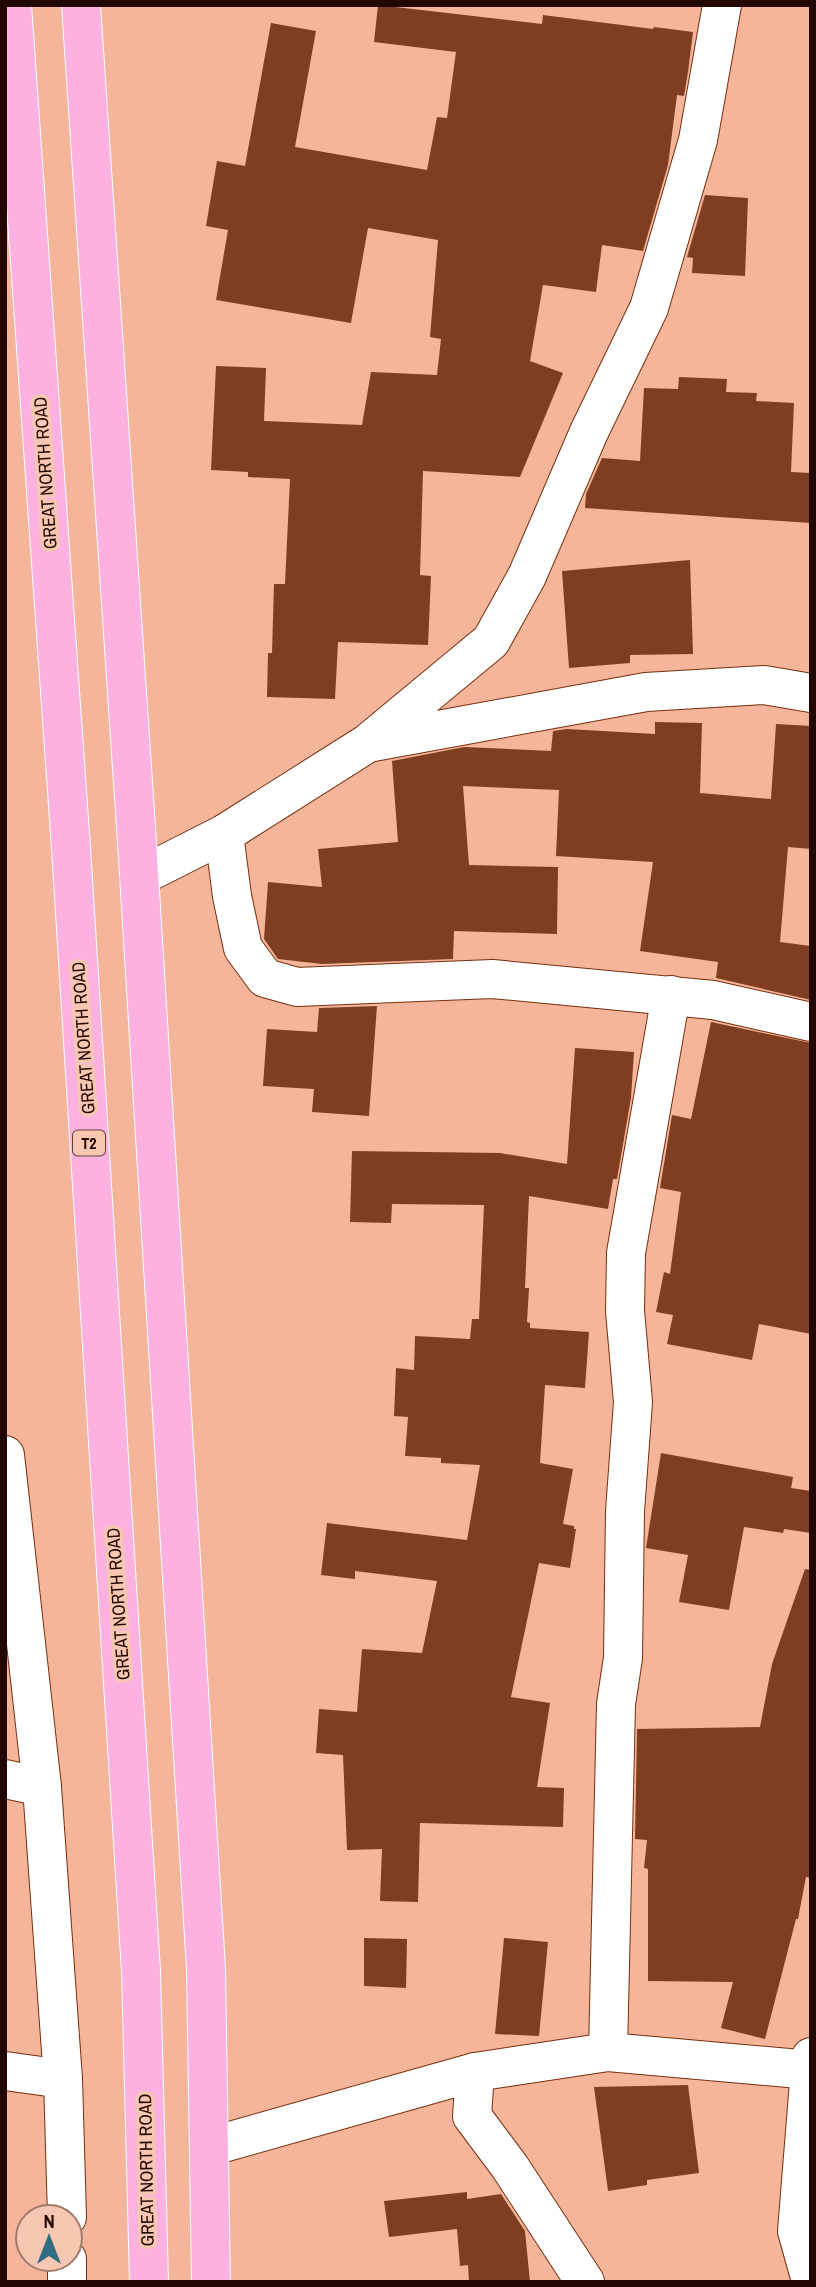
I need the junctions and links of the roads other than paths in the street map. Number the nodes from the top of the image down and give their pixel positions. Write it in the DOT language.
graph roads {
  1 [pos="12,5"];
  2 [pos="81,5"];
  3 [pos="722,5"];
  4 [pos="811,692"];
  5 [pos="368,743"];
  6 [pos="224,834"];
  7 [pos="139,877"];
  8 [pos="671,995"];
  9 [pos="811,1022"];
  10 [pos="5,1455"];
  11 [pos="5,1779"];
  12 [pos="42,1787"];
  13 [pos="608,2052"];
  14 [pos="810,2066"];
  15 [pos="5,2071"];
  16 [pos="475,2072"];
  17 [pos="63,2079"];
  18 [pos="209,2147"];
  19 [pos="66,2203"];
  20 [pos="811,2281"];
  21 [pos="149,2282"];
  22 [pos="211,2282"];
  23 [pos="585,2282"];
  1 -- 21 [label="main road, GREAT NORTH ROAD / T2"];
  2 -- 7 [label="main road"];
  3 -- 5 [label="street"];
  4 -- 5 [label="street"];
  5 -- 6 [label="street"];
  6 -- 7 [label="street"];
  6 -- 8 [label="street"];
  7 -- 18 [label="main road"];
  8 -- 9 [label="street"];
  8 -- 13 [label="street"];
  10 -- 12 [label="street"];
  11 -- 12 [label="street"];
  12 -- 17 [label="street"];
  13 -- 14 [label="street"];
  13 -- 16 [label="street"];
  14 -- 20 [label="street"];
  15 -- 17 [label="street"];
  16 -- 18 [label="street"];
  16 -- 23 [label="street"];
  17 -- 19 [label="street"];
  18 -- 22 [label="main road"];
}
